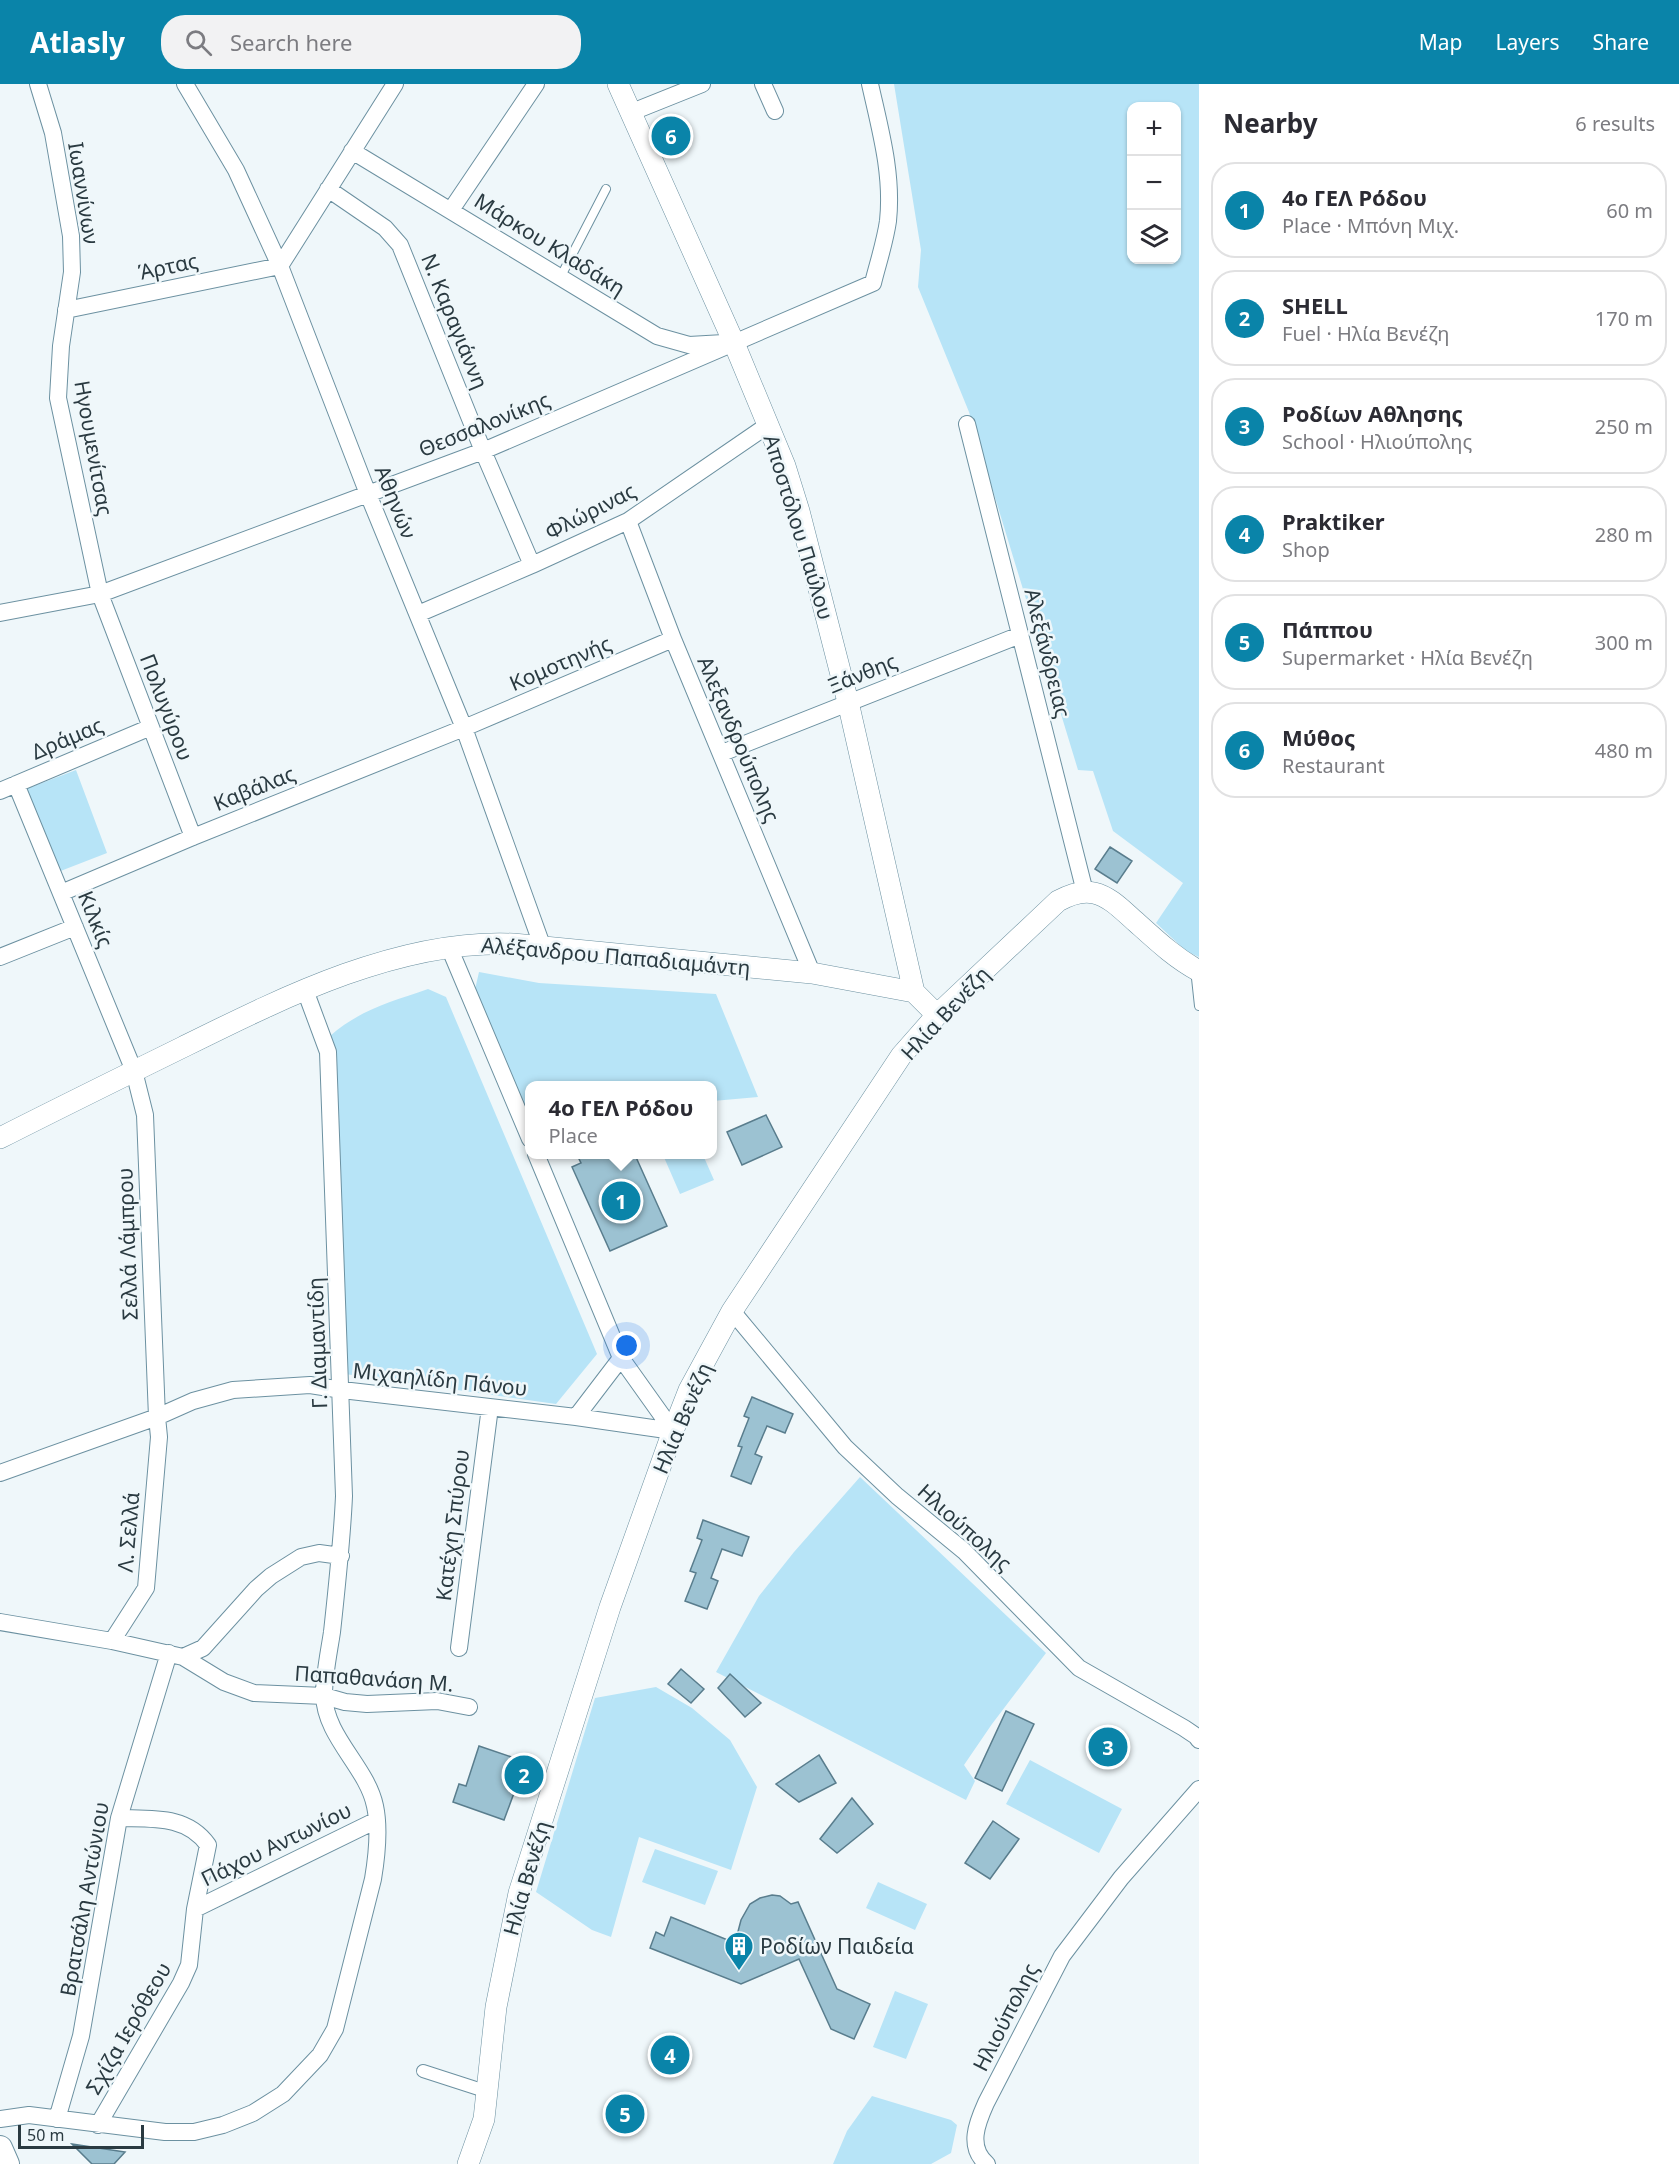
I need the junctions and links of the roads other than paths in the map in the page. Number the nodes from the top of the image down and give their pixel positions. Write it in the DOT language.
graph roads {
  1 [pos="38,84"];
  2 [pos="185,84"];
  3 [pos="395,84"];
  4 [pos="536,84"];
  5 [pos="618,84"];
  6 [pos="702,84"];
  7 [pos="763,84"];
  8 [pos="870,84"];
  9 [pos="775,111"];
  10 [pos="632,112"];
  11 [pos="352,151"];
  12 [pos="328,189"];
  13 [pos="606,189"];
  14 [pos="451,210"];
  15 [pos="280,266"];
  16 [pos="560,278"];
  17 [pos="66,310"];
  18 [pos="734,343"];
  19 [pos="967,424"];
  20 [pos="768,425"];
  21 [pos="483,451"];
  22 [pos="368,494"];
  23 [pos="628,521"];
  24 [pos="532,565"];
  25 [pos="100,594"];
  26 [pos="0,613"];
  27 [pos="418,614"];
  28 [pos="1020,635"];
  29 [pos="673,639"];
  30 [pos="848,702"];
  31 [pos="151,727"];
  32 [pos="464,728"];
  33 [pos="722,753"];
  34 [pos="16,784"];
  35 [pos="0,791"];
  36 [pos="193,837"];
  37 [pos="1085,892"];
  38 [pos="61,893"];
  39 [pos="75,927"];
  40 [pos="449,947"];
  41 [pos="543,948"];
  42 [pos="0,957"];
  43 [pos="1197,970"];
  44 [pos="812,973"];
  45 [pos="305,990"];
  46 [pos="914,992"];
  47 [pos="1199,1006"];
  48 [pos="937,1015"];
  49 [pos="134,1071"];
  50 [pos="525,1127"];
  51 [pos="0,1138"];
  52 [pos="538,1159"];
  53 [pos="732,1311"];
  54 [pos="621,1359"];
  55 [pos="342,1390"];
  56 [pos="490,1407"];
  57 [pos="157,1417"];
  58 [pos="576,1417"];
  59 [pos="672,1431"];
  60 [pos="0,1473"];
  61 [pos="341,1556"];
  62 [pos="0,1622"];
  63 [pos="112,1641"];
  64 [pos="459,1648"];
  65 [pos="176,1655"];
  66 [pos="324,1696"];
  67 [pos="469,1707"];
  68 [pos="1191,1728"];
  69 [pos="1199,1740"];
  70 [pos="1199,1789"];
  71 [pos="118,1818"];
  72 [pos="377,1820"];
  73 [pos="195,1909"];
  74 [pos="423,2071"];
  75 [pos="488,2092"];
  76 [pos="0,2119"];
  77 [pos="57,2119"];
  78 [pos="98,2125"];
  79 [pos="0,2148"];
  80 [pos="7,2164"];
  81 [pos="468,2164"];
  82 [pos="987,2164"];
  1 -- 17 [label="street, Ιωαννίνων"];
  2 -- 15 [label="street, Αθηνών"];
  3 -- 11 [label="street"];
  4 -- 14 [label="street"];
  5 -- 10 [label="street, Αποστόλου Παύλου"];
  6 -- 10 [label="street"];
  7 -- 9 [label="street"];
  8 -- 18 [label="street, Θεσσαλονίκης"];
  10 -- 18 [label="street, Αποστόλου Παύλου"];
  11 -- 12 [label="street"];
  11 -- 14 [label="street, Μάρκου Κλαδάκη"];
  12 -- 15 [label="street"];
  12 -- 21 [label="street, Ν. Καραγιάννη"];
  13 -- 16 [label="lane"];
  14 -- 16 [label="street, Μάρκου Κλαδάκη"];
  15 -- 17 [label="street, Άρτας"];
  15 -- 22 [label="street, Αθηνών"];
  16 -- 18 [label="street, Μάρκου Κλαδάκη"];
  17 -- 25 [label="street, Ηγουμενίτσας"];
  18 -- 20 [label="street, Αποστόλου Παύλου"];
  18 -- 21 [label="street, Θεσσαλονίκης"];
  19 -- 28 [label="street, Αλεξάνδρειας"];
  20 -- 23 [label="street, Φλώρινας"];
  20 -- 30 [label="street, Αποστόλου Παύλου"];
  21 -- 22 [label="street, Θεσσαλονίκης"];
  21 -- 24 [label="street, Ν. Καραγιάννη"];
  22 -- 25 [label="street, Θεσσαλονίκης"];
  22 -- 27 [label="street, Αθηνών"];
  23 -- 24 [label="street, Φλώρινας"];
  23 -- 29 [label="street, Αλεξανδρούπολης"];
  24 -- 27 [label="street, Φλώρινας"];
  25 -- 26 [label="street, Θεσσαλονίκης"];
  25 -- 31 [label="street, Πολυγύρου"];
  27 -- 32 [label="street, Αθηνών"];
  28 -- 30 [label="street, Ξάνθης"];
  28 -- 37 [label="street, Αλεξάνδρειας"];
  29 -- 32 [label="street, Κομοτηνής"];
  29 -- 33 [label="street, Αλεξανδρούπολης"];
  30 -- 33 [label="street, Ξάνθης"];
  30 -- 46 [label="street, Αποστόλου Παύλου"];
  31 -- 34 [label="street, Δράμας"];
  31 -- 36 [label="street, Πολυγύρου"];
  32 -- 36 [label="street, Καβάλας"];
  32 -- 41 [label="street, Αθηνών"];
  33 -- 44 [label="street, Αλεξανδρούπολης"];
  34 -- 35 [label="street, Δράμας"];
  34 -- 38 [label="street, Κιλκίς"];
  36 -- 38 [label="street, Καβάλας"];
  37 -- 43 [label="street"];
  37 -- 48 [label="street, Ηλία Βενέζη"];
  38 -- 39 [label="street, Κιλκίς"];
  39 -- 42 [label="street"];
  39 -- 49 [label="street, Κιλκίς"];
  40 -- 41 [label="street, Αλέξανδρου Παπαδιαμάντη"];
  40 -- 45 [label="street, Αλέξανδρου Παπαδιαμάντη"];
  40 -- 50 [label="street"];
  41 -- 44 [label="street, Αλέξανδρου Παπαδιαμάντη"];
  43 -- 47 [label="lane"];
  44 -- 46 [label="street, Αλέξανδρου Παπαδιαμάντη"];
  45 -- 49 [label="street, Αλέξανδρου Παπαδιαμάντη"];
  45 -- 55 [label="street, Γ. Διαμαντίδη"];
  46 -- 48 [label="street"];
  48 -- 53 [label="street, Ηλία Βενέζη"];
  49 -- 51 [label="street, Αλέξανδρου Παπαδιαμάντη"];
  49 -- 57 [label="street, Σελλά Λάμπρου"];
  52 -- 54 [label="street"];
  53 -- 59 [label="street, Ηλία Βενέζη"];
  53 -- 68 [label="street, Ηλιούπολης"];
  54 -- 58 [label="street"];
  54 -- 59 [label="street"];
  55 -- 56 [label="street, Μιχαηλίδη Πάνου"];
  55 -- 57 [label="street, Μιχαηλίδη Πάνου"];
  55 -- 61 [label="street, Γ. Διαμαντίδη"];
  56 -- 58 [label="street, Μιχαηλίδη Πάνου"];
  56 -- 64 [label="street, Κατέχη Σπύρου"];
  57 -- 60 [label="street, Μιχαηλίδη Πάνου"];
  57 -- 63 [label="street, Λ. Σελλά"];
  58 -- 59 [label="street, Μιχαηλίδη Πάνου"];
  59 -- 75 [label="street, Ηλία Βενέζη"];
  61 -- 65 [label="street"];
  61 -- 66 [label="street, Γ. Διαμαντίδη"];
  62 -- 63 [label="street, Παπαθανάση Μ."];
  63 -- 65 [label="street, Παπαθανάση Μ."];
  65 -- 66 [label="street, Παπαθανάση Μ."];
  65 -- 71 [label="street, Βρατσάλη Αντώνιου"];
  66 -- 67 [label="street, Παπαθανάση Μ."];
  66 -- 72 [label="street"];
  68 -- 69 [label="street, Ηλιούπολης"];
  70 -- 82 [label="street, Ηλιούπολης"];
  71 -- 73 [label="street, Σχίζα Ιερόθεου"];
  71 -- 77 [label="street, Βρατσάλη Αντώνιου"];
  72 -- 73 [label="street, Πάχου Αντωνίου"];
  72 -- 78 [label="street"];
  73 -- 78 [label="street, Σχίζα Ιερόθεου"];
  74 -- 75 [label="street"];
  75 -- 81 [label="street, Ηλία Βενέζη"];
  76 -- 77 [label="street"];
  77 -- 78 [label="street"];
  79 -- 80 [label="main road"];
}
